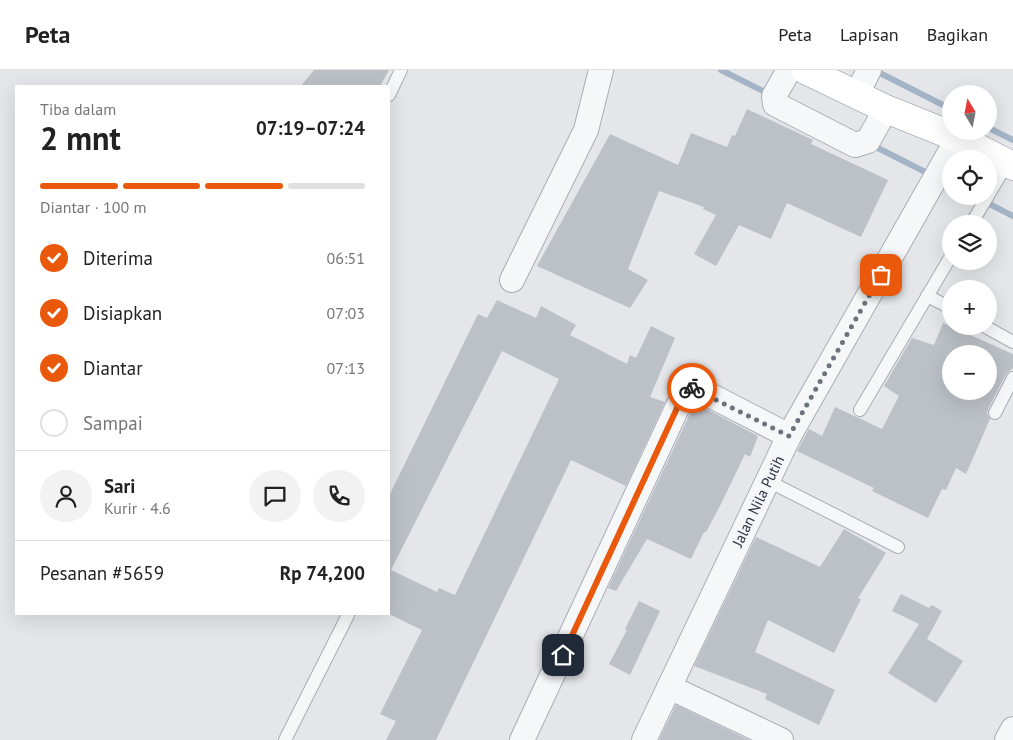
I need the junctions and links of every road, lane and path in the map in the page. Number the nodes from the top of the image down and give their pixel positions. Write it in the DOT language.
graph roads {
  1 [pos="401,70"];
  2 [pos="601,70"];
  3 [pos="789,70"];
  4 [pos="805,70"];
  5 [pos="869,70"];
  6 [pos="390,93"];
  7 [pos="857,94"];
  8 [pos="886,109"];
  9 [pos="942,132"];
  10 [pos="957,140"];
  11 [pos="962,140"];
  12 [pos="1010,165"];
  13 [pos="997,183"];
  14 [pos="943,270"];
  15 [pos="512,280"];
  16 [pos="927,296"];
  17 [pos="942,304"];
  18 [pos="997,333"];
  19 [pos="1013,342"];
  20 [pos="1013,378"];
  21 [pos="860,410"];
  22 [pos="995,413"];
  23 [pos="789,436"];
  24 [pos="768,482"];
  25 [pos="898,547"];
  26 [pos="348,615"];
  27 [pos="669,687"];
  28 [pos="1013,729"];
  29 [pos="285,740"];
  30 [pos="522,740"];
  31 [pos="644,740"];
  32 [pos="782,740"];
  33 [pos="1007,740"];
  1 -- 6 [label="lane"];
  2 -- 15 [label="street"];
  3 -- 8 [label="street"];
  4 -- 7 [label="highway"];
  5 -- 7 [label="street"];
  7 -- 8 [label="highway"];
  8 -- 9 [label="highway"];
  10 -- 23 [label="street, Jalan Nila Putih"];
  11 -- 12 [label="highway"];
  12 -- 13 [label="lane"];
  14 -- 16 [label="lane"];
  16 -- 17 [label="lane"];
  16 -- 21 [label="lane"];
  18 -- 19 [label="lane"];
  20 -- 22 [label="lane"];
  23 -- 24 [label="street, Jalan Nila Putih"];
  23 -- 30 [label="street"];
  24 -- 25 [label="lane"];
  24 -- 27 [label="street, Jalan Nila Putih"];
  26 -- 29 [label="lane"];
  27 -- 31 [label="street, Jalan Nila Putih"];
  27 -- 32 [label="street"];
  28 -- 33 [label="street"];
}
